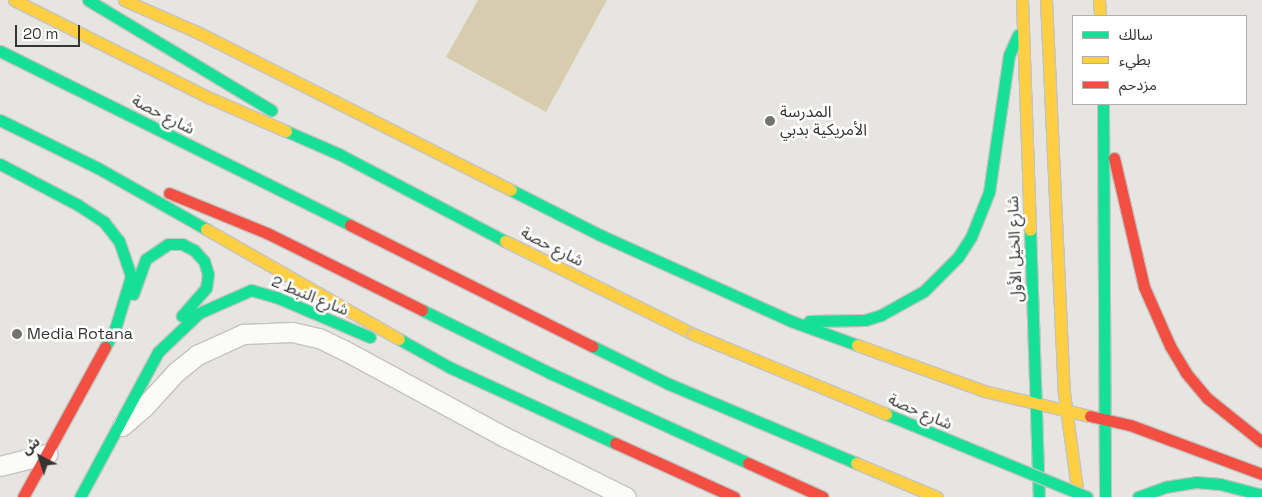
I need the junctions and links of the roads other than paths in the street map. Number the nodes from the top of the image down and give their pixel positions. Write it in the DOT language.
graph roads {
  1 [pos="14,0"];
  2 [pos="88,0"];
  3 [pos="124,0"];
  4 [pos="1022,0"];
  5 [pos="1046,0"];
  6 [pos="1099,0"];
  7 [pos="1100,15"];
  8 [pos="1024,26"];
  9 [pos="0,52"];
  10 [pos="1103,106"];
  11 [pos="0,120"];
  12 [pos="340,154"];
  13 [pos="0,164"];
  14 [pos="98,168"];
  15 [pos="791,321"];
  16 [pos="115,329"];
  17 [pos="158,352"];
  18 [pos="448,367"];
  19 [pos="1035,404"];
  20 [pos="1065,409"];
  21 [pos="1104,418"];
  22 [pos="115,431"];
  23 [pos="1048,437"];
  24 [pos="1262,442"];
  25 [pos="1093,446"];
  26 [pos="47,454"];
  27 [pos="1084,462"];
  28 [pos="0,466"];
  29 [pos="1262,474"];
  30 [pos="1062,475"];
  31 [pos="91,476"];
  32 [pos="1074,477"];
  33 [pos="1065,492"];
  34 [pos="1262,495"];
  35 [pos="23,497"];
  36 [pos="80,497"];
  37 [pos="94,497"];
  38 [pos="626,497"];
  39 [pos="734,497"];
  40 [pos="823,497"];
  41 [pos="937,497"];
  42 [pos="1039,497"];
  43 [pos="1055,497"];
  44 [pos="1078,497"];
  45 [pos="1087,497"];
  46 [pos="1106,497"];
  47 [pos="1138,497"];
  1 -- 12 [label="main road, شارع حصة"];
  2 -- 12 [label="main road"];
  3 -- 15 [label="main road"];
  4 -- 8 [label="main road, شارع الخيل الأول"];
  5 -- 20 [label="main road"];
  6 -- 7 [label="main road"];
  8 -- 15 [label="main road"];
  8 -- 19 [label="main road, شارع الخيل الأول"];
  9 -- 41 [label="main road, شارع حصة"];
  10 -- 21 [label="main road"];
  10 -- 24 [label="main road"];
  11 -- 14 [label="main road"];
  12 -- 45 [label="main road, شارع حصة, bridge"];
  13 -- 16 [label="main road"];
  14 -- 18 [label="main road"];
  14 -- 40 [label="main road"];
  15 -- 19 [label="main road"];
  16 -- 17 [label="main road"];
  16 -- 26 [label="main road"];
  17 -- 18 [label="main road, شارع النبط 2"];
  17 -- 22 [label="main road, شارع النبط 2"];
  18 -- 39 [label="main road"];
  19 -- 20 [label="main road"];
  19 -- 23 [label="main road"];
  19 -- 42 [label="main road, شارع الخيل الأول"];
  20 -- 21 [label="main road"];
  20 -- 32 [label="main road"];
  21 -- 25 [label="main road"];
  21 -- 29 [label="main road"];
  21 -- 46 [label="main road"];
  22 -- 31 [label="main road, شارع النبط 2"];
  22 -- 38 [label="street"];
  26 -- 28 [label="street"];
  26 -- 35 [label="main road"];
  27 -- 32 [label="main road"];
  30 -- 33 [label="main road"];
  31 -- 36 [label="main road, شارع النبط 2"];
  31 -- 37 [label="street"];
  32 -- 33 [label="main road"];
  32 -- 44 [label="main road"];
  33 -- 43 [label="main road"];
  34 -- 47 [label="main road"];
}
